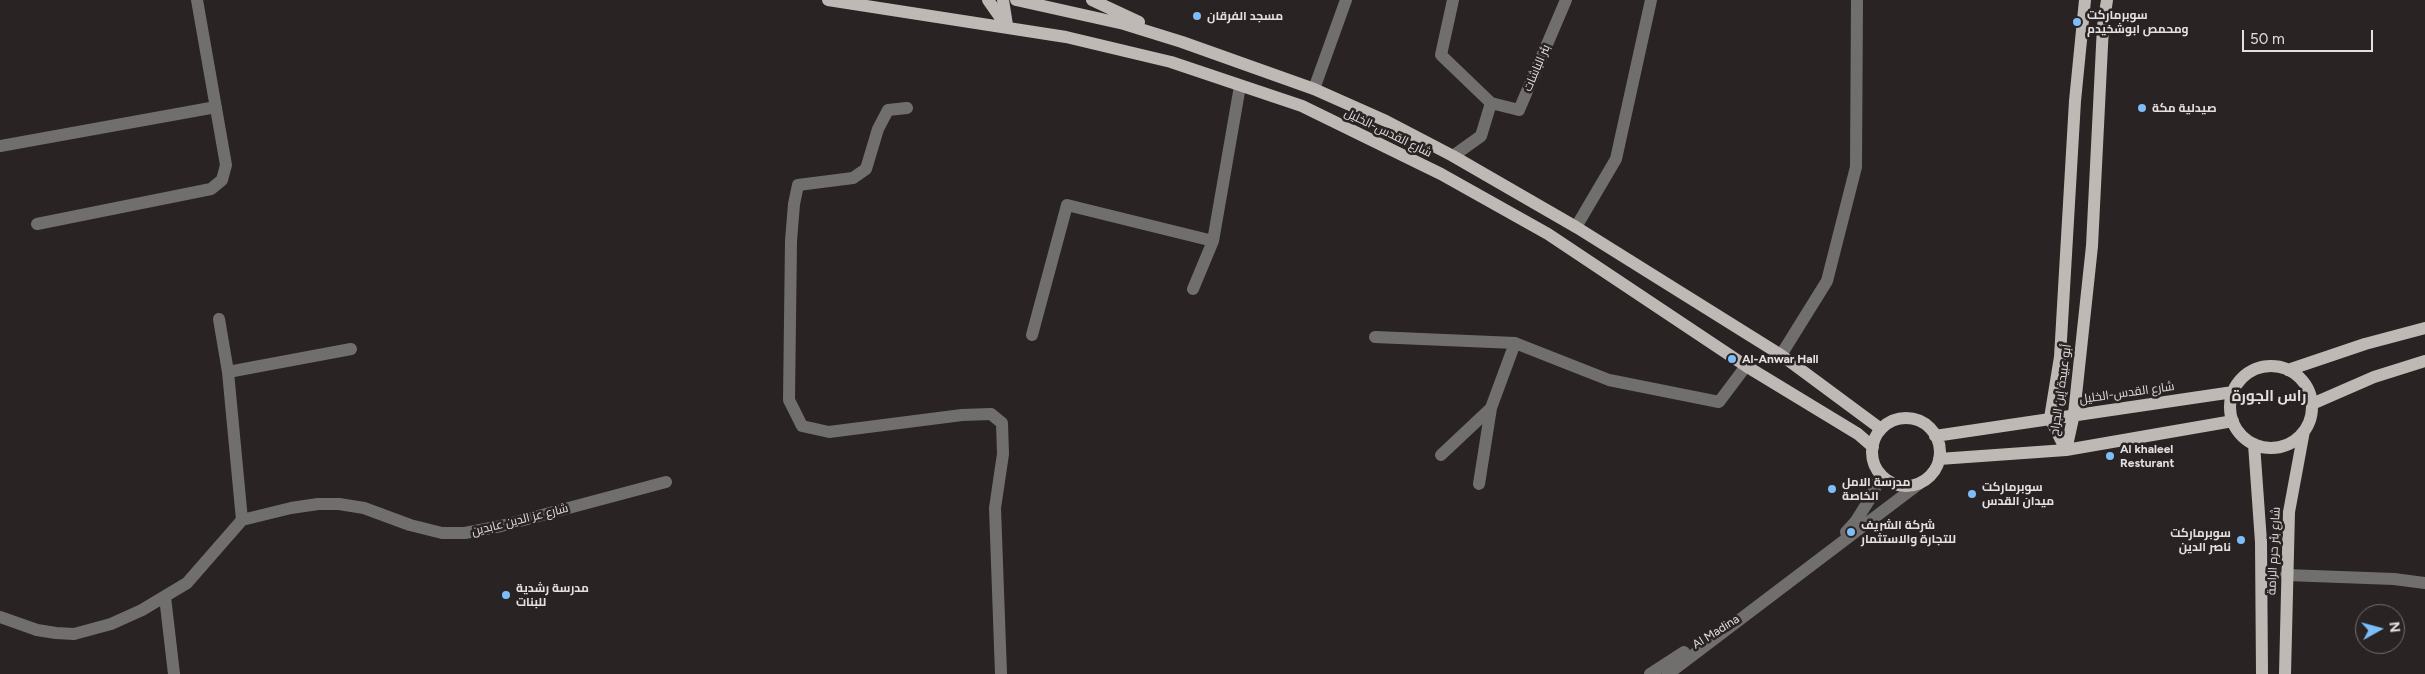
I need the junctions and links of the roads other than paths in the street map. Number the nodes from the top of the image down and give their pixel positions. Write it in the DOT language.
graph roads {
  1 [pos="197,0"];
  2 [pos="828,0"];
  3 [pos="988,0"];
  4 [pos="1003,0"];
  5 [pos="1016,0"];
  6 [pos="1092,0"];
  7 [pos="1346,0"];
  8 [pos="1453,0"];
  9 [pos="1566,0"];
  10 [pos="1651,0"];
  11 [pos="1857,0"];
  12 [pos="2085,0"];
  13 [pos="2107,0"];
  14 [pos="1007,27"];
  15 [pos="1182,42"];
  16 [pos="1240,86"];
  17 [pos="1314,89"];
  18 [pos="1491,102"];
  19 [pos="216,107"];
  20 [pos="907,108"];
  21 [pos="0,146"];
  22 [pos="1453,156"];
  23 [pos="37,224"];
  24 [pos="1576,227"];
  25 [pos="1213,241"];
  26 [pos="1193,289"];
  27 [pos="219,319"];
  28 [pos="2425,328"];
  29 [pos="1032,336"];
  30 [pos="1375,336"];
  31 [pos="1516,343"];
  32 [pos="351,349"];
  33 [pos="1781,356"];
  34 [pos="2425,361"];
  35 [pos="1746,366"];
  36 [pos="2288,370"];
  37 [pos="228,372"];
  38 [pos="2233,392"];
  39 [pos="2312,404"];
  40 [pos="1492,408"];
  41 [pos="2074,414"];
  42 [pos="2050,418"];
  43 [pos="2233,421"];
  44 [pos="1881,429"];
  45 [pos="2304,431"];
  46 [pos="1936,436"];
  47 [pos="2254,444"];
  48 [pos="1873,447"];
  49 [pos="2066,450"];
  50 [pos="1441,455"];
  51 [pos="1939,459"];
  52 [pos="1881,475"];
  53 [pos="666,482"];
  54 [pos="1920,483"];
  55 [pos="1479,484"];
  56 [pos="242,520"];
  57 [pos="1818,561"];
  58 [pos="2286,575"];
  59 [pos="2425,583"];
  60 [pos="164,598"];
  61 [pos="1748,612"];
  62 [pos="0,618"];
  63 [pos="174,674"];
  64 [pos="1001,674"];
  65 [pos="1650,674"];
  66 [pos="1668,674"];
  67 [pos="2262,674"];
  68 [pos="2285,674"];
  1 -- 19 [label="street"];
  2 -- 14 [label="main road, شارع القدس-الخليل"];
  3 -- 14 [label="main road"];
  4 -- 14 [label="main road"];
  5 -- 15 [label="main road, شارع القدس-الخليل"];
  6 -- 15 [label="main road"];
  7 -- 17 [label="street"];
  8 -- 18 [label="street"];
  9 -- 18 [label="street, بئر الباشات"];
  10 -- 24 [label="street"];
  11 -- 33 [label="street"];
  12 -- 42 [label="main road, أبو عبيدة إبن الجراح"];
  13 -- 41 [label="main road, أبو عبيدة إبن الجراح"];
  14 -- 16 [label="main road, شارع القدس-الخليل"];
  15 -- 17 [label="main road, شارع القدس-الخليل"];
  16 -- 25 [label="street"];
  16 -- 35 [label="main road, شارع القدس-الخليل"];
  17 -- 22 [label="main road, شارع القدس-الخليل"];
  18 -- 22 [label="street"];
  19 -- 21 [label="street"];
  19 -- 23 [label="street"];
  20 -- 64 [label="street"];
  22 -- 24 [label="main road, شارع القدس-الخليل"];
  24 -- 33 [label="main road, شارع القدس-الخليل"];
  25 -- 26 [label="street"];
  25 -- 29 [label="street"];
  27 -- 37 [label="street"];
  28 -- 36 [label="main road"];
  30 -- 31 [label="street"];
  31 -- 35 [label="street"];
  31 -- 40 [label="street"];
  32 -- 37 [label="street"];
  33 -- 44 [label="main road, شارع القدس-الخليل"];
  34 -- 39 [label="main road"];
  35 -- 48 [label="main road, شارع القدس-الخليل"];
  36 -- 38 [label="main road"];
  36 -- 39 [label="main road"];
  37 -- 56 [label="street"];
  38 -- 41 [label="main road, شارع القدس-الخليل"];
  38 -- 43 [label="main road"];
  39 -- 45 [label="main road"];
  40 -- 50 [label="street"];
  40 -- 55 [label="street"];
  41 -- 42 [label="main road, شارع القدس-الخليل"];
  41 -- 49 [label="main road, أبو عبيدة إبن الجراح"];
  42 -- 46 [label="main road, شارع القدس-الخليل"];
  42 -- 49 [label="main road, أبو عبيدة إبن الجراح"];
  43 -- 47 [label="main road"];
  43 -- 49 [label="main road"];
  44 -- 46 [label="main road"];
  44 -- 48 [label="main road"];
  45 -- 47 [label="main road"];
  45 -- 58 [label="main road, شارع بئر حرم الرامة"];
  46 -- 51 [label="main road"];
  47 -- 67 [label="main road, شارع بئر حرم الرامة"];
  48 -- 52 [label="main road"];
  49 -- 51 [label="main road"];
  51 -- 54 [label="main road"];
  52 -- 54 [label="main road"];
  52 -- 57 [label="street"];
  53 -- 56 [label="street, شارع عز الدين عابدين"];
  54 -- 57 [label="street"];
  56 -- 60 [label="street"];
  57 -- 61 [label="street"];
  58 -- 59 [label="street"];
  58 -- 68 [label="main road, شارع بئر حرم الرامة"];
  60 -- 62 [label="street"];
  60 -- 63 [label="street"];
  61 -- 65 [label="street, Al Madina"];
  61 -- 66 [label="street, Al Madina"];
}
